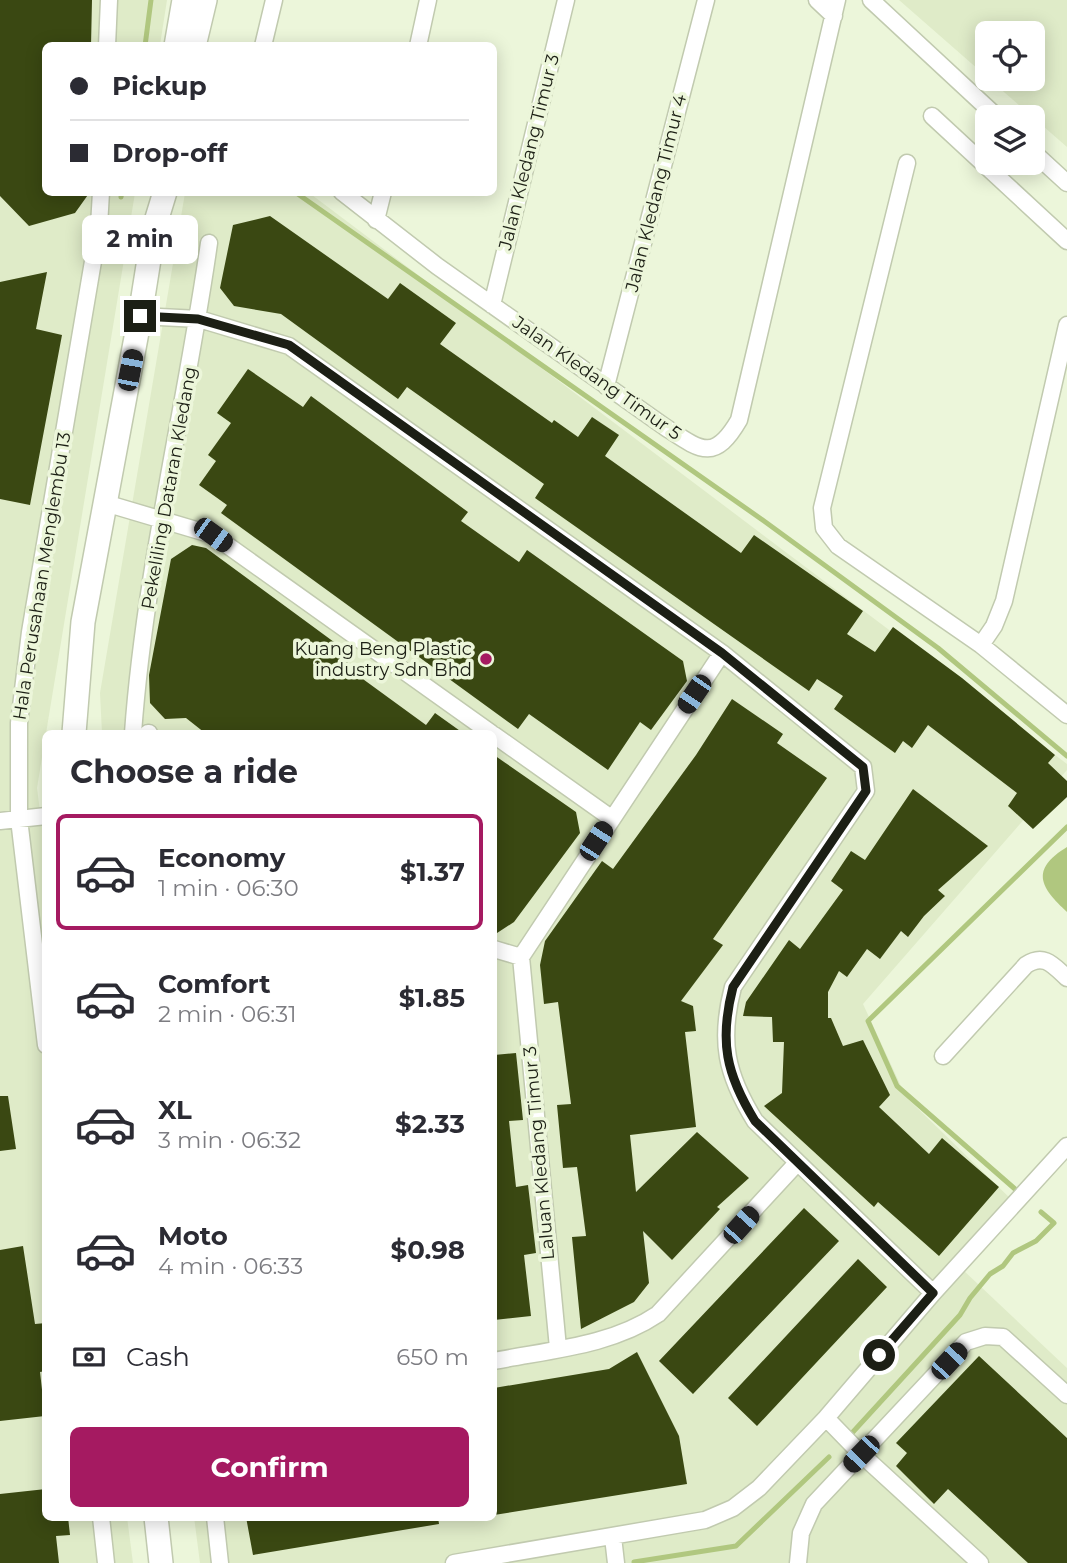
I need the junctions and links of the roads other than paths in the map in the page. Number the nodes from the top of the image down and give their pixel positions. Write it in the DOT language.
graph roads {
  1 [pos="109,0"];
  2 [pos="205,0"];
  3 [pos="213,0"];
  4 [pos="274,0"];
  5 [pos="428,0"];
  6 [pos="566,0"];
  7 [pos="706,0"];
  8 [pos="817,0"];
  9 [pos="871,0"];
  10 [pos="186,2"];
  11 [pos="836,8"];
  12 [pos="196,41"];
  13 [pos="107,42"];
  14 [pos="177,42"];
  15 [pos="264,42"];
  16 [pos="419,42"];
  17 [pos="984,105"];
  18 [pos="932,116"];
  19 [pos="975,151"];
  20 [pos="907,163"];
  21 [pos="1045,163"];
  22 [pos="1003,175"];
  23 [pos="1067,183"];
  24 [pos="101,196"];
  25 [pos="151,196"];
  26 [pos="164,196"];
  27 [pos="346,196"];
  28 [pos="382,196"];
  29 [pos="376,220"];
  30 [pos="99,226"];
  31 [pos="154,228"];
  32 [pos="1067,241"];
  33 [pos="209,243"];
  34 [pos="492,305"];
  35 [pos="140,316"];
  36 [pos="198,319"];
  37 [pos="1067,324"];
  38 [pos="606,386"];
  39 [pos="105,503"];
  40 [pos="161,519"];
  41 [pos="981,645"];
  42 [pos="722,653"];
  43 [pos="1067,715"];
  44 [pos="74,730"];
  45 [pos="133,730"];
  46 [pos="486,730"];
  47 [pos="497,738"];
  48 [pos="42,816"];
  49 [pos="611,818"];
  50 [pos="19,819"];
  51 [pos="0,821"];
  52 [pos="497,950"];
  53 [pos="520,957"];
  54 [pos="1067,978"];
  55 [pos="42,1012"];
  56 [pos="943,1056"];
  57 [pos="1067,1146"];
  58 [pos="797,1163"];
  59 [pos="933,1293"];
  60 [pos="558,1348"];
  61 [pos="497,1360"];
  62 [pos="1067,1395"];
  63 [pos="826,1418"];
  64 [pos="861,1454"];
  65 [pos="101,1521"];
  66 [pos="156,1521"];
  67 [pos="215,1521"];
  68 [pos="613,1537"];
  69 [pos="106,1563"];
  70 [pos="161,1563"];
  71 [pos="220,1563"];
  72 [pos="454,1563"];
  73 [pos="616,1563"];
  74 [pos="798,1563"];
  75 [pos="981,1563"];
  1 -- 13 [label="street"];
  2 -- 12 [label="street"];
  3 -- 12 [label="street"];
  4 -- 15 [label="street"];
  5 -- 16 [label="street"];
  6 -- 34 [label="street, Jalan Kledang Timur 3"];
  7 -- 38 [label="street, Jalan Kledang Timur 4"];
  8 -- 11 [label="street"];
  9 -- 17 [label="street"];
  10 -- 12 [label="street"];
  10 -- 14 [label="street"];
  11 -- 38 [label="street, Jalan Kledang Timur 5"];
  18 -- 19 [label="street"];
  20 -- 41 [label="street"];
  21 -- 23 [label="street"];
  22 -- 32 [label="street"];
  24 -- 30 [label="street, Hala Perusahaan Menglembu 13"];
  25 -- 31 [label="street"];
  26 -- 31 [label="street"];
  27 -- 29 [label="street, Jalan Kledang Timur 5"];
  28 -- 29 [label="street"];
  29 -- 34 [label="street, Jalan Kledang Timur 5"];
  30 -- 31 [label="street"];
  30 -- 50 [label="street, Hala Perusahaan Menglembu 13"];
  31 -- 35 [label="street"];
  33 -- 36 [label="street, Pekeliling Dataran Kledang"];
  34 -- 38 [label="street, Jalan Kledang Timur 5"];
  35 -- 36 [label="street"];
  35 -- 39 [label="street"];
  36 -- 40 [label="street, Pekeliling Dataran Kledang"];
  36 -- 42 [label="street"];
  37 -- 41 [label="street"];
  39 -- 40 [label="street"];
  39 -- 44 [label="street"];
  40 -- 45 [label="street, Pekeliling Dataran Kledang"];
  40 -- 46 [label="street"];
  41 -- 43 [label="street"];
  42 -- 49 [label="street"];
  42 -- 58 [label="street"];
  47 -- 49 [label="street"];
  48 -- 50 [label="street"];
  49 -- 53 [label="street"];
  50 -- 51 [label="street"];
  50 -- 55 [label="street, Hala Perusahaan Menglembu 13"];
  52 -- 53 [label="street"];
  53 -- 60 [label="street, Laluan Kledang Timur 3"];
  54 -- 56 [label="street"];
  57 -- 59 [label="street"];
  58 -- 59 [label="street"];
  58 -- 60 [label="street"];
  59 -- 63 [label="street"];
  60 -- 61 [label="street"];
  62 -- 64 [label="street"];
  63 -- 64 [label="street"];
  63 -- 68 [label="street"];
  64 -- 74 [label="street"];
  64 -- 75 [label="street"];
  65 -- 69 [label="street"];
  66 -- 70 [label="street"];
  67 -- 71 [label="street"];
  68 -- 72 [label="street"];
  68 -- 73 [label="street"];
}
